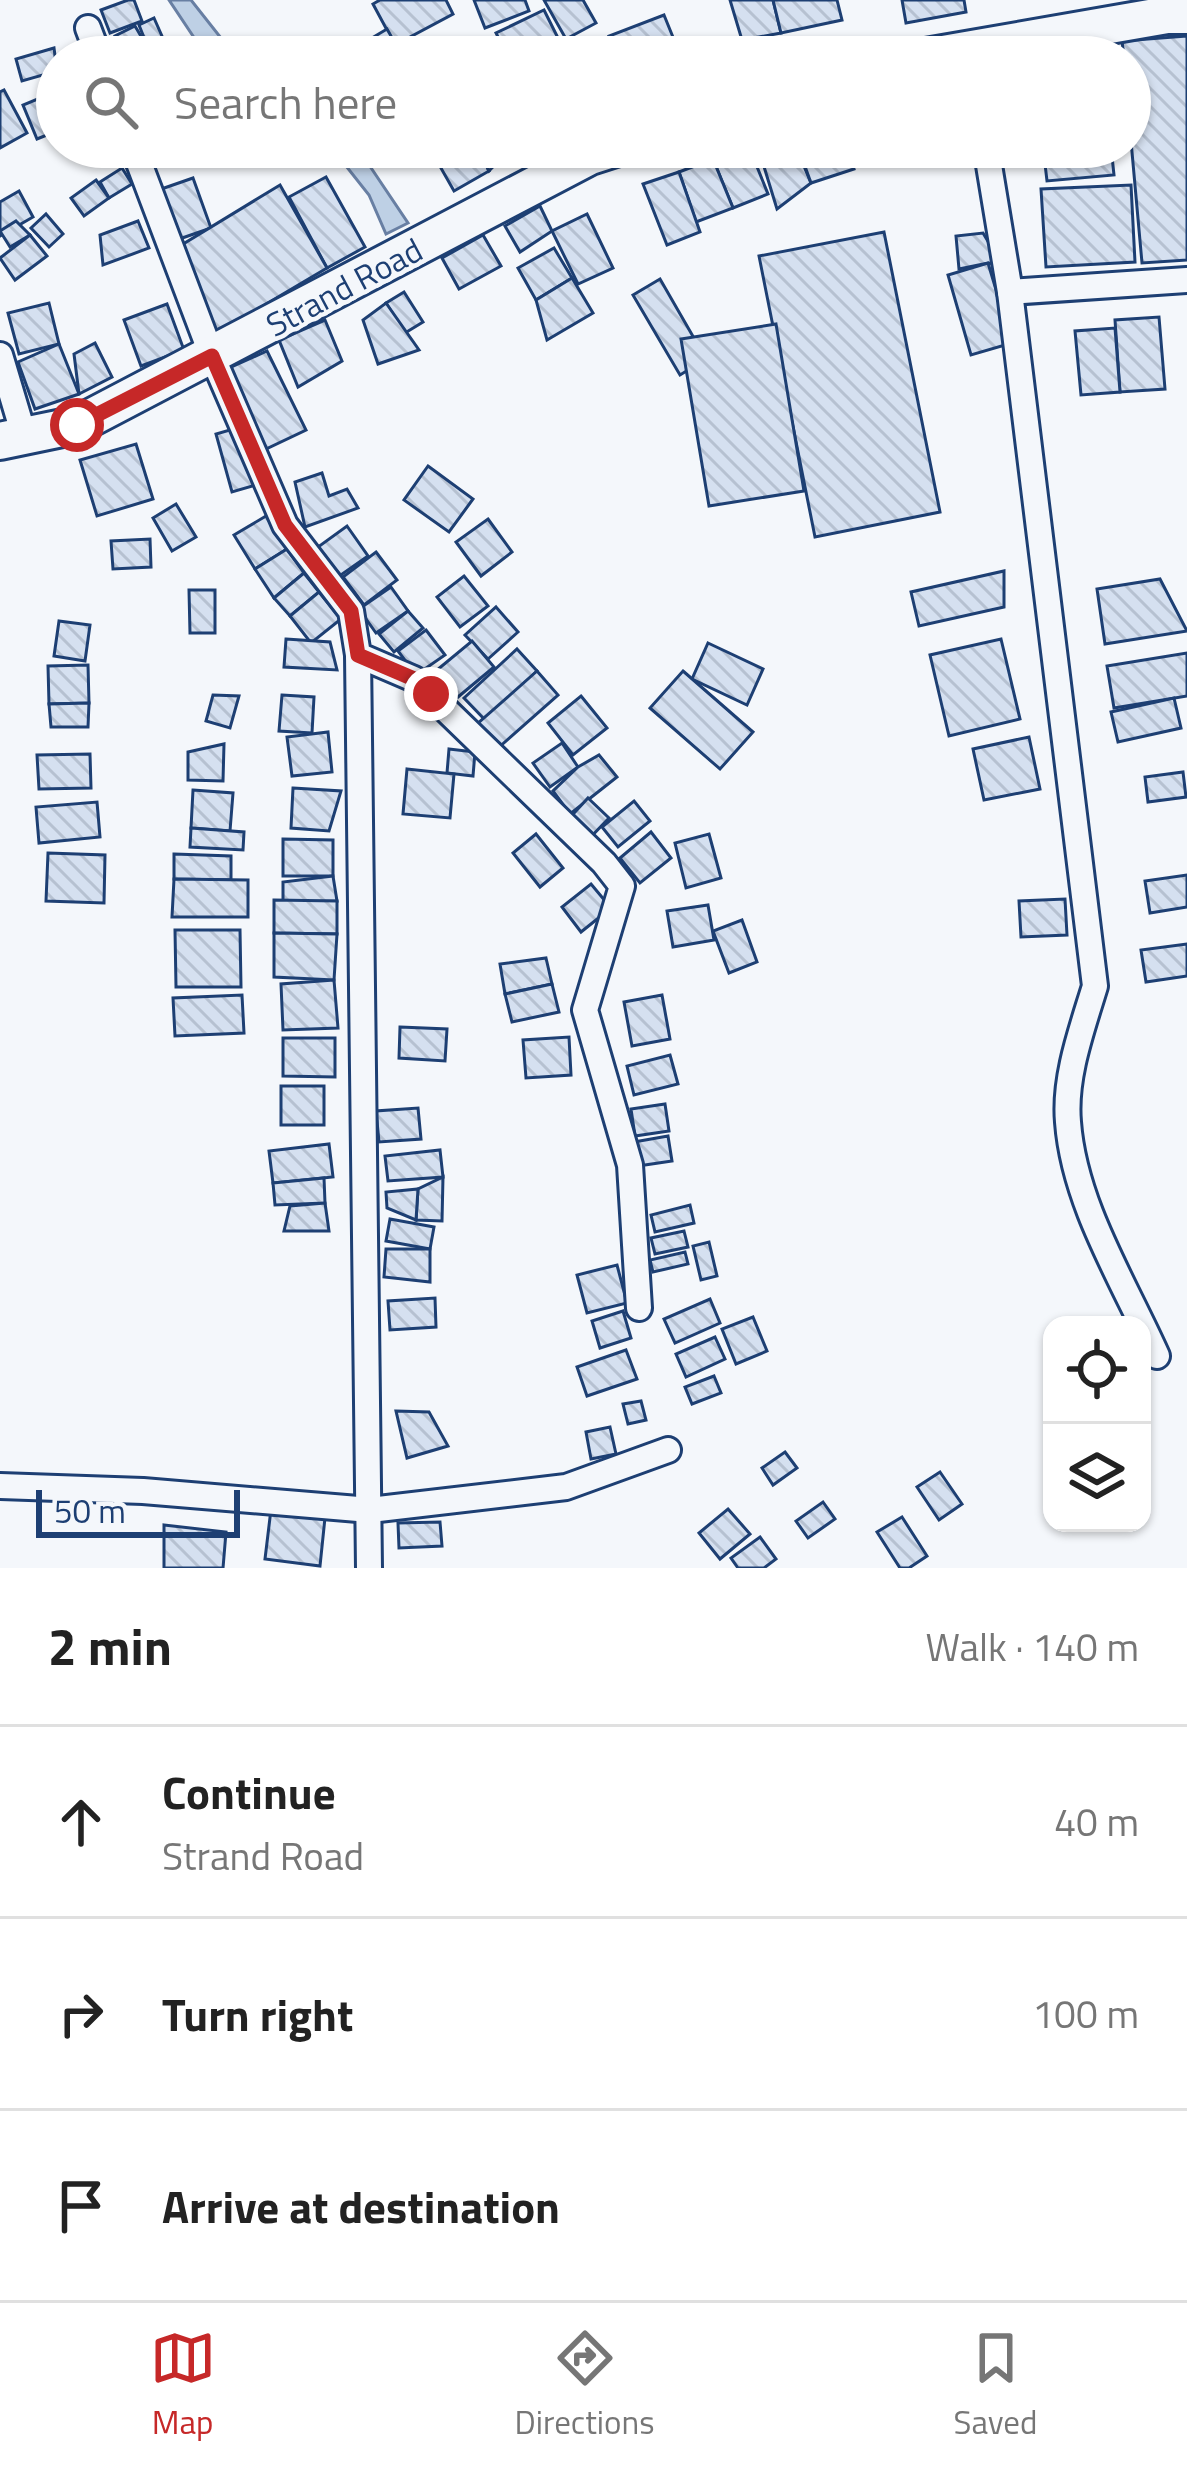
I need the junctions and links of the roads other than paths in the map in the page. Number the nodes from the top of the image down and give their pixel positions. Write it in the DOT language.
graph roads {
  1 [pos="1187,15"];
  2 [pos="88,28"];
  3 [pos="91,36"];
  4 [pos="1059,36"];
  5 [pos="141,168"];
  6 [pos="567,168"];
  7 [pos="989,168"];
  8 [pos="1187,280"];
  9 [pos="1010,292"];
  10 [pos="0,355"];
  11 [pos="212,356"];
  12 [pos="8,447"];
  13 [pos="358,655"];
  14 [pos="639,1308"];
  15 [pos="1157,1356"];
  16 [pos="668,1450"];
  17 [pos="0,1486"];
  18 [pos="370,1510"];
  19 [pos="370,1568"];
  1 -- 4 [label="main road"];
  2 -- 3 [label="street"];
  5 -- 11 [label="street"];
  6 -- 11 [label="main road, Strand Road"];
  7 -- 9 [label="street"];
  8 -- 9 [label="street"];
  9 -- 15 [label="street"];
  10 -- 12 [label="street"];
  11 -- 12 [label="main road, Strand Road"];
  11 -- 13 [label="street"];
  13 -- 14 [label="street"];
  13 -- 18 [label="street"];
  16 -- 18 [label="street"];
  17 -- 18 [label="street"];
  18 -- 19 [label="street"];
}
